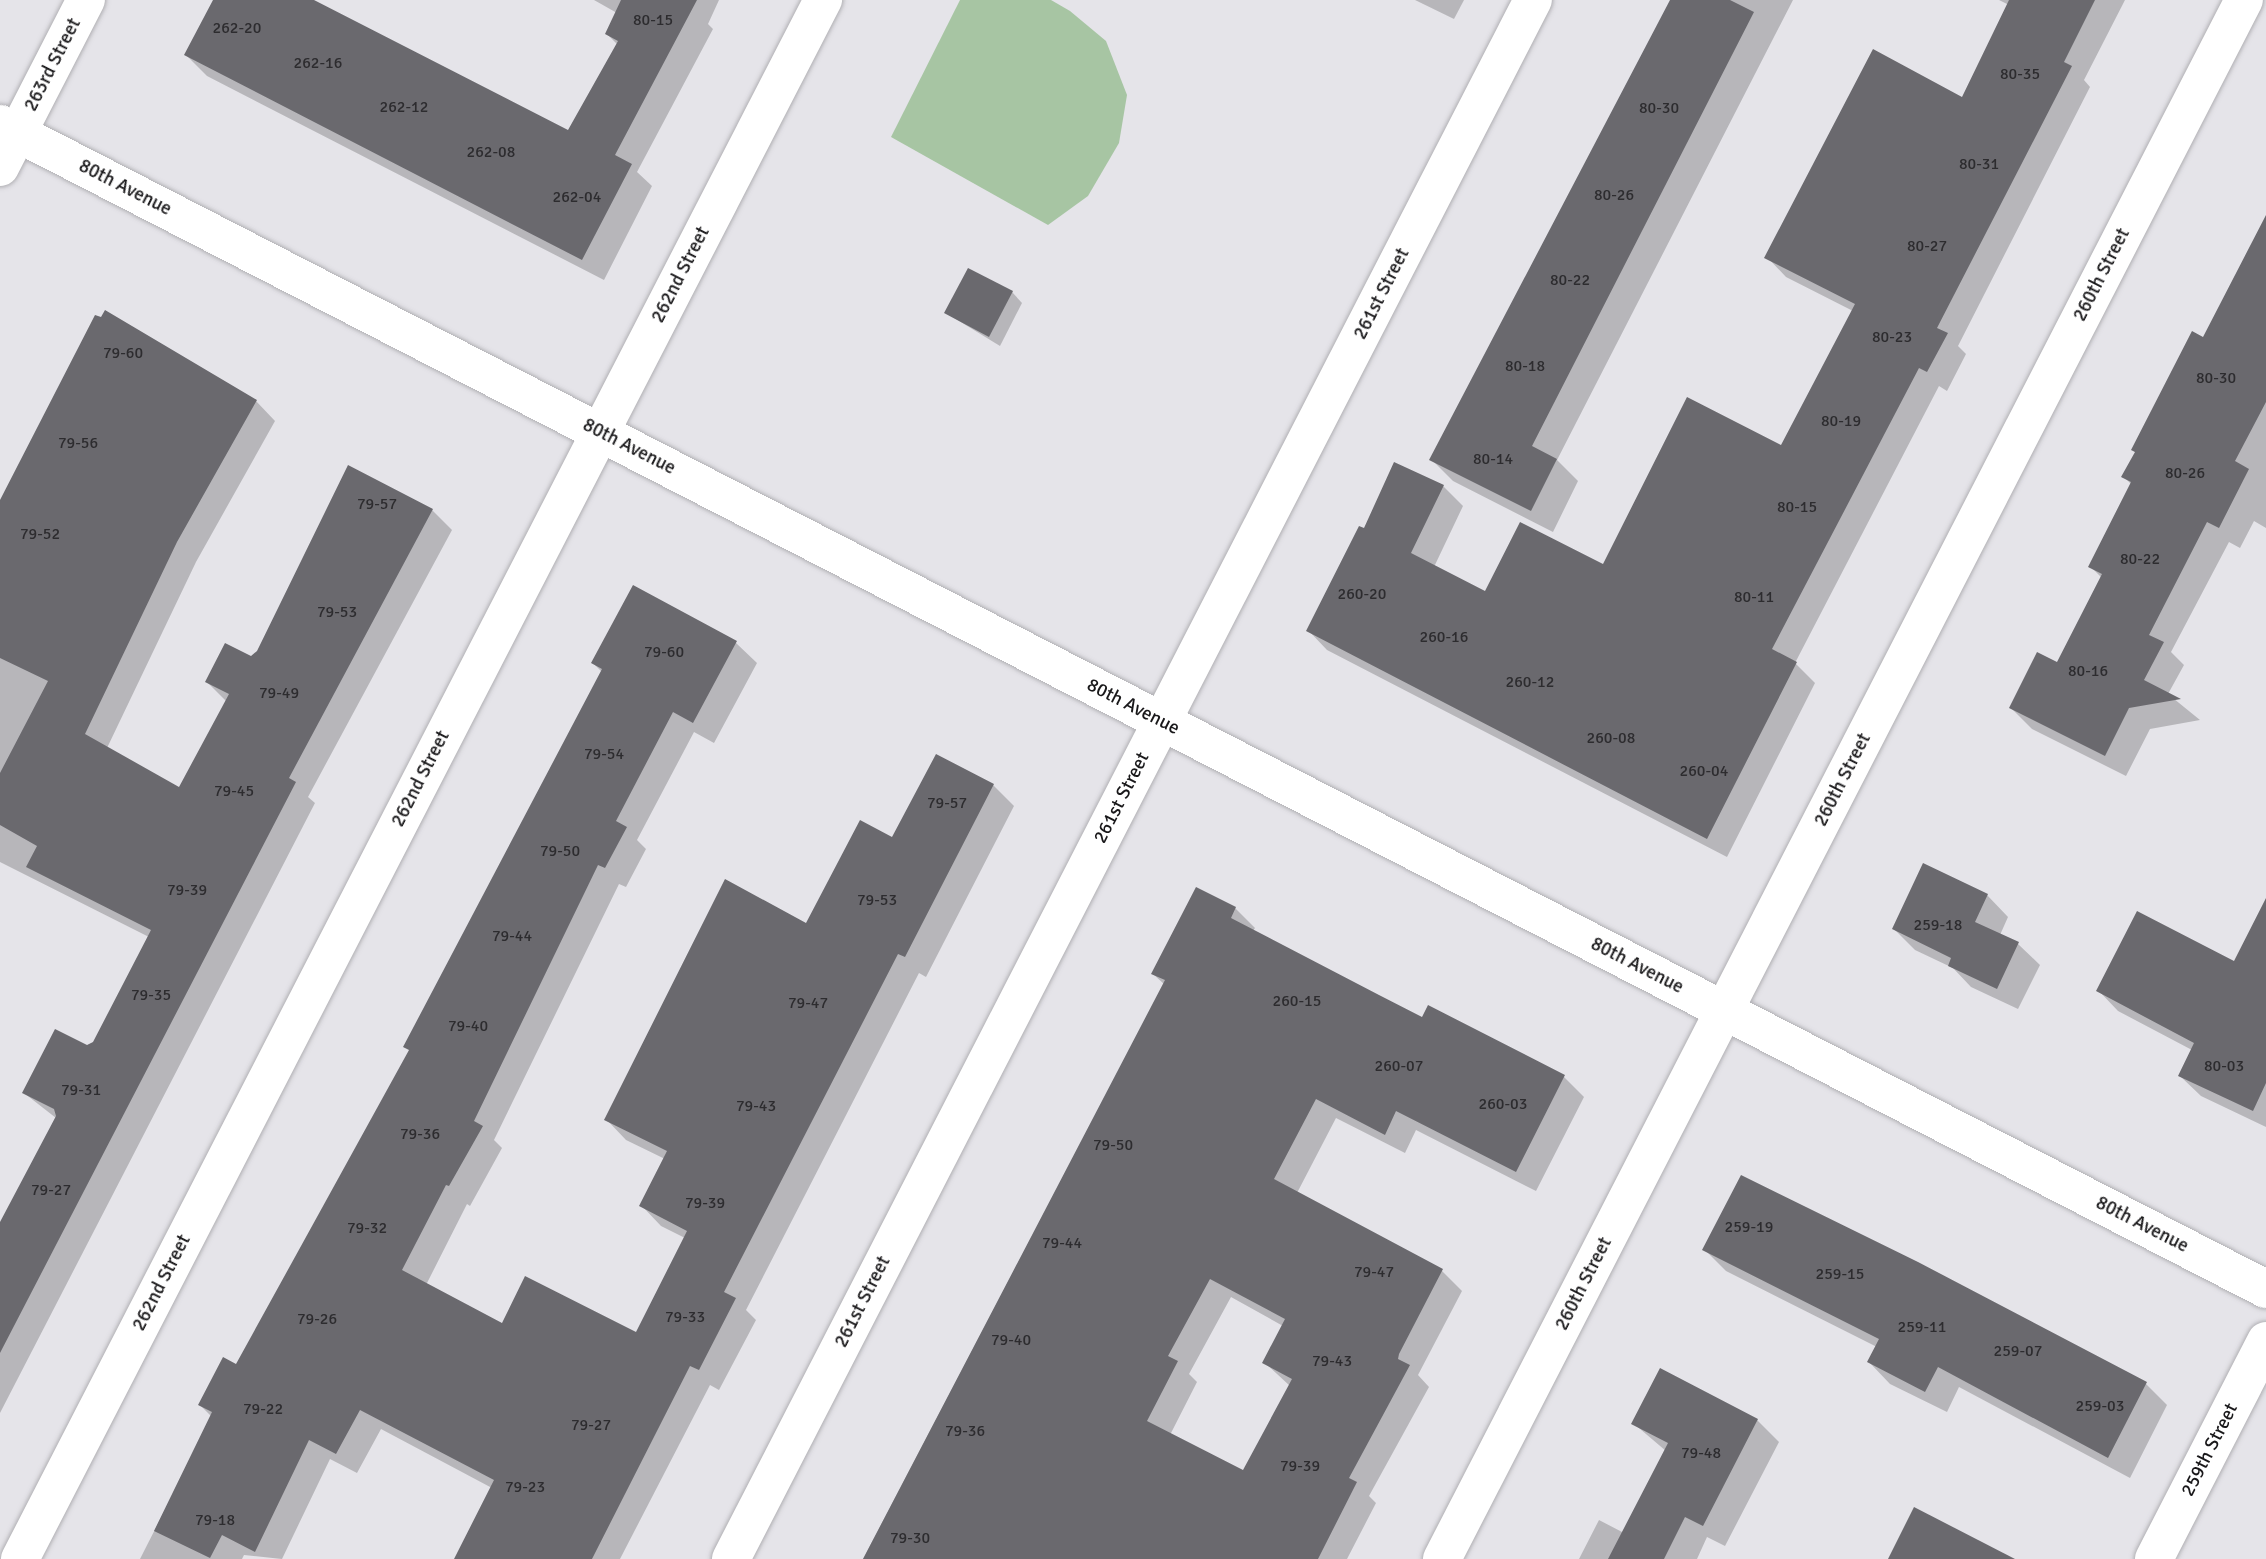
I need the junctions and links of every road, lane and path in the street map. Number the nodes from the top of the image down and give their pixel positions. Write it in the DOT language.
graph roads {
  1 [pos="86,0"];
  2 [pos="823,0"];
  3 [pos="1533,0"];
  4 [pos="2244,0"];
  5 [pos="9,129"];
  6 [pos="0,167"];
  7 [pos="600,432"];
  8 [pos="1162,722"];
  9 [pos="1724,1010"];
  10 [pos="2266,1289"];
  11 [pos="2266,1341"];
  12 [pos="20,1559"];
  13 [pos="731,1559"];
  14 [pos="1442,1559"];
  15 [pos="2154,1559"];
  1 -- 5 [label="street, 263rd Street"];
  2 -- 7 [label="street, 262nd Street"];
  3 -- 8 [label="street, 261st Street"];
  4 -- 9 [label="street, 260th Street"];
  5 -- 6 [label="street, 263rd Street"];
  5 -- 7 [label="street, 80th Avenue"];
  7 -- 8 [label="street, 80th Avenue"];
  7 -- 12 [label="street, 262nd Street"];
  8 -- 9 [label="street, 80th Avenue"];
  8 -- 13 [label="street, 261st Street"];
  9 -- 10 [label="street, 80th Avenue"];
  9 -- 14 [label="street, 260th Street"];
  11 -- 15 [label="street, 259th Street"];
}
